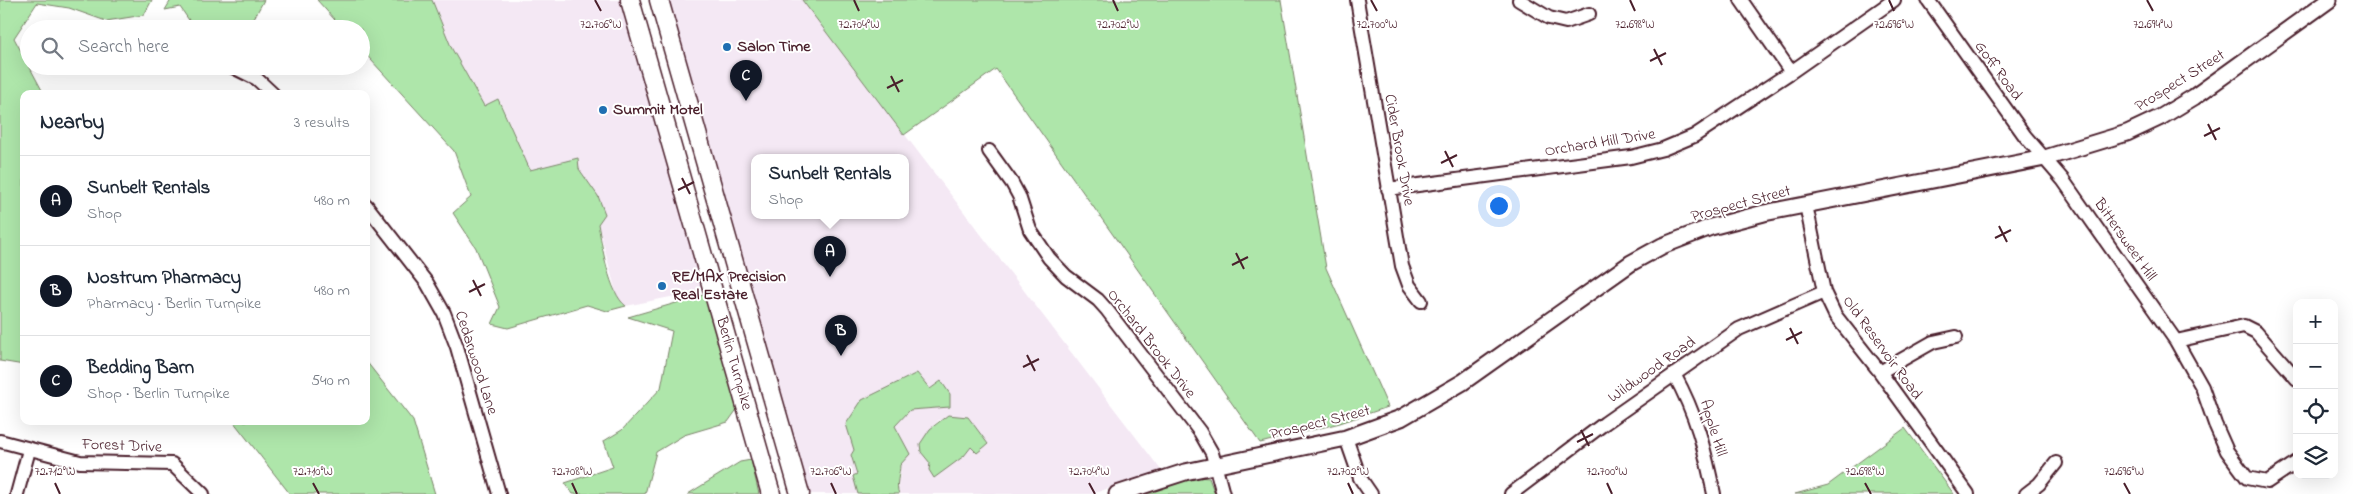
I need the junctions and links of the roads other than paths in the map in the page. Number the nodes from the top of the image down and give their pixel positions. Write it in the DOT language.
graph roads {
  1 [pos="630,0"];
  2 [pos="659,0"];
  3 [pos="1358,0"];
  4 [pos="1519,0"];
  5 [pos="1741,0"];
  6 [pos="1894,0"];
  7 [pos="1928,0"];
  8 [pos="2329,0"];
  9 [pos="1589,14"];
  10 [pos="1791,72"];
  11 [pos="249,75"];
  12 [pos="269,90"];
  13 [pos="989,151"];
  14 [pos="2045,158"];
  15 [pos="1388,188"];
  16 [pos="1806,205"];
  17 [pos="370,210"];
  18 [pos="740,278"];
  19 [pos="712,288"];
  20 [pos="1824,292"];
  21 [pos="1421,302"];
  22 [pos="1956,337"];
  23 [pos="2176,341"];
  24 [pos="1880,372"];
  25 [pos="1674,374"];
  26 [pos="2293,374"];
  27 [pos="1346,438"];
  28 [pos="0,441"];
  29 [pos="29,450"];
  30 [pos="2056,463"];
  31 [pos="1216,464"];
  32 [pos="2293,465"];
  33 [pos="17,494"];
  34 [pos="203,494"];
  35 [pos="499,494"];
  36 [pos="771,494"];
  37 [pos="800,494"];
  38 [pos="1117,494"];
  39 [pos="1223,494"];
  40 [pos="1371,494"];
  41 [pos="1510,494"];
  42 [pos="1714,494"];
  43 [pos="1968,494"];
  44 [pos="2026,494"];
  1 -- 19 [label="highway, Berlin Turnpike"];
  2 -- 18 [label="highway, Berlin Turnpike"];
  3 -- 15 [label="street, Cider Brook Drive"];
  4 -- 9 [label="street"];
  5 -- 10 [label="street"];
  6 -- 10 [label="street, Orchard Hill Drive"];
  7 -- 14 [label="street, Goff Road"];
  8 -- 14 [label="main road, Prospect Street"];
  10 -- 15 [label="street, Orchard Hill Drive"];
  11 -- 12 [label="street"];
  13 -- 31 [label="street, Orchard Brook Drive"];
  14 -- 16 [label="main road, Prospect Street"];
  14 -- 23 [label="street, Bittersweet Hill"];
  15 -- 21 [label="street, Cider Brook Drive"];
  16 -- 20 [label="street, Old Reservoir Road"];
  16 -- 27 [label="main road, Prospect Street"];
  17 -- 35 [label="street, Cedarwood Lane"];
  18 -- 19 [label="highway"];
  18 -- 37 [label="highway, Berlin Turnpike"];
  19 -- 36 [label="highway, Berlin Turnpike"];
  20 -- 24 [label="street, Old Reservoir Road"];
  20 -- 25 [label="street, Wildwood Road"];
  22 -- 24 [label="street"];
  23 -- 26 [label="street"];
  23 -- 32 [label="street, Bittersweet Hill"];
  24 -- 43 [label="street, Old Reservoir Road"];
  25 -- 41 [label="street, Wildwood Road"];
  25 -- 42 [label="street, Apple Hill"];
  27 -- 31 [label="main road, Prospect Street"];
  27 -- 40 [label="street"];
  28 -- 29 [label="street, Forest Drive"];
  29 -- 33 [label="street"];
  29 -- 34 [label="street, Forest Drive"];
  30 -- 44 [label="street"];
  31 -- 38 [label="main road, Prospect Street"];
  31 -- 39 [label="street, Orchard Brook Drive"];
}
